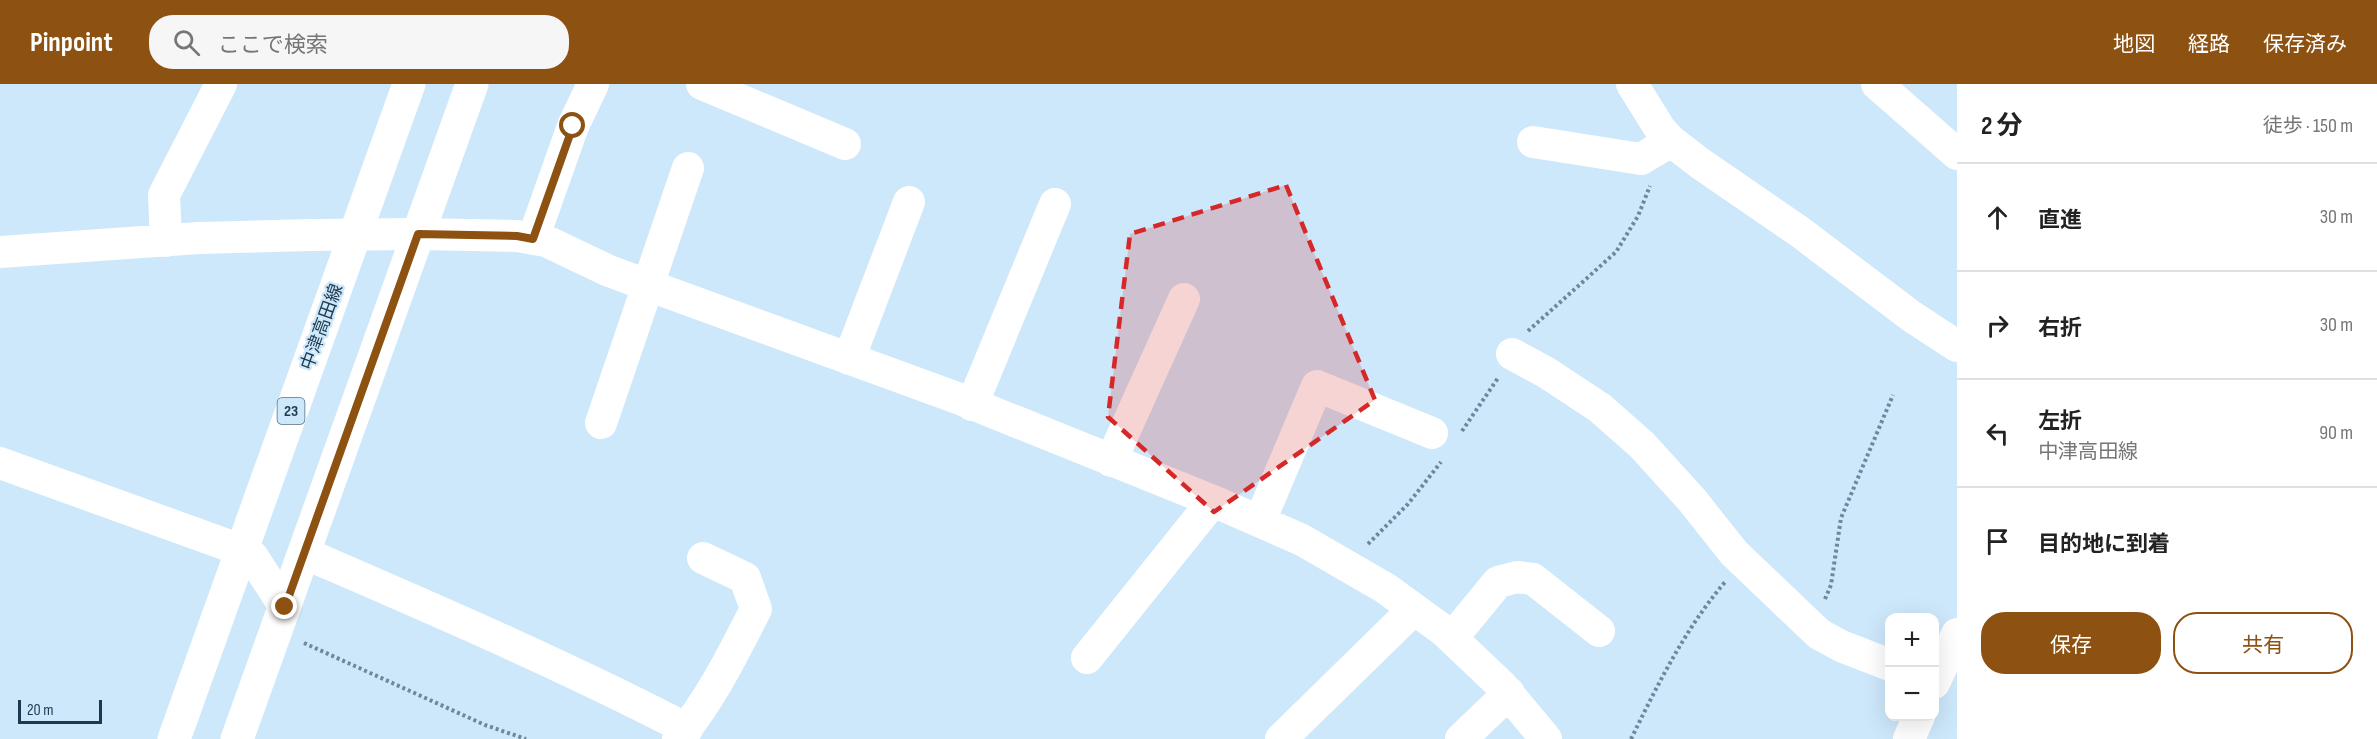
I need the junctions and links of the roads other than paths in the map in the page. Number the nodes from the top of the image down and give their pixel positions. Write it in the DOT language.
graph roads {
  1 [pos="221,84"];
  2 [pos="409,84"];
  3 [pos="472,84"];
  4 [pos="593,84"];
  5 [pos="702,84"];
  6 [pos="1632,84"];
  7 [pos="1877,84"];
  8 [pos="1671,141"];
  9 [pos="1533,142"];
  10 [pos="845,144"];
  11 [pos="1957,154"];
  12 [pos="688,168"];
  13 [pos="909,202"];
  14 [pos="1054,204"];
  15 [pos="355,234"];
  16 [pos="418,234"];
  17 [pos="533,239"];
  18 [pos="166,241"];
  19 [pos="0,252"];
  20 [pos="648,285"];
  21 [pos="1184,299"];
  22 [pos="1957,346"];
  23 [pos="1512,354"];
  24 [pos="849,359"];
  25 [pos="972,405"];
  26 [pos="601,423"];
  27 [pos="1432,433"];
  28 [pos="1111,461"];
  29 [pos="0,463"];
  30 [pos="1213,501"];
  31 [pos="1260,521"];
  32 [pos="241,550"];
  33 [pos="304,553"];
  34 [pos="703,558"];
  35 [pos="1414,609"];
  36 [pos="280,619"];
  37 [pos="1599,631"];
  38 [pos="1957,634"];
  39 [pos="1452,638"];
  40 [pos="1087,658"];
  41 [pos="1885,663"];
  42 [pos="1939,674"];
  43 [pos="1509,693"];
  44 [pos="1917,721"];
  45 [pos="682,734"];
  46 [pos="174,739"];
  47 [pos="237,739"];
  48 [pos="1281,739"];
  49 [pos="1461,739"];
  50 [pos="1546,739"];
  51 [pos="1910,739"];
  1 -- 18 [label="street"];
  2 -- 15 [label="main road, 中津高田線 / 23"];
  3 -- 16 [label="main road"];
  4 -- 17 [label="street"];
  5 -- 10 [label="street"];
  6 -- 8 [label="street"];
  7 -- 11 [label="street"];
  8 -- 9 [label="street"];
  8 -- 22 [label="street"];
  12 -- 20 [label="street"];
  13 -- 24 [label="street"];
  14 -- 25 [label="street"];
  15 -- 16 [label="street"];
  15 -- 18 [label="street"];
  15 -- 32 [label="main road, 中津高田線 / 23"];
  16 -- 17 [label="street"];
  16 -- 33 [label="main road"];
  17 -- 20 [label="street"];
  18 -- 19 [label="street"];
  20 -- 24 [label="street"];
  20 -- 26 [label="street"];
  21 -- 28 [label="street"];
  23 -- 41 [label="street"];
  24 -- 25 [label="street"];
  25 -- 28 [label="street"];
  27 -- 31 [label="street"];
  28 -- 30 [label="street"];
  29 -- 32 [label="street"];
  30 -- 31 [label="street"];
  30 -- 40 [label="street"];
  31 -- 35 [label="street"];
  32 -- 36 [label="street"];
  32 -- 46 [label="main road, 中津高田線 / 23"];
  33 -- 36 [label="main road"];
  33 -- 45 [label="street"];
  34 -- 45 [label="street"];
  35 -- 39 [label="street"];
  35 -- 48 [label="street"];
  36 -- 47 [label="main road"];
  37 -- 39 [label="street"];
  38 -- 42 [label="street"];
  39 -- 43 [label="street"];
  43 -- 49 [label="street"];
  43 -- 50 [label="street"];
  44 -- 51 [label="street"];
}
